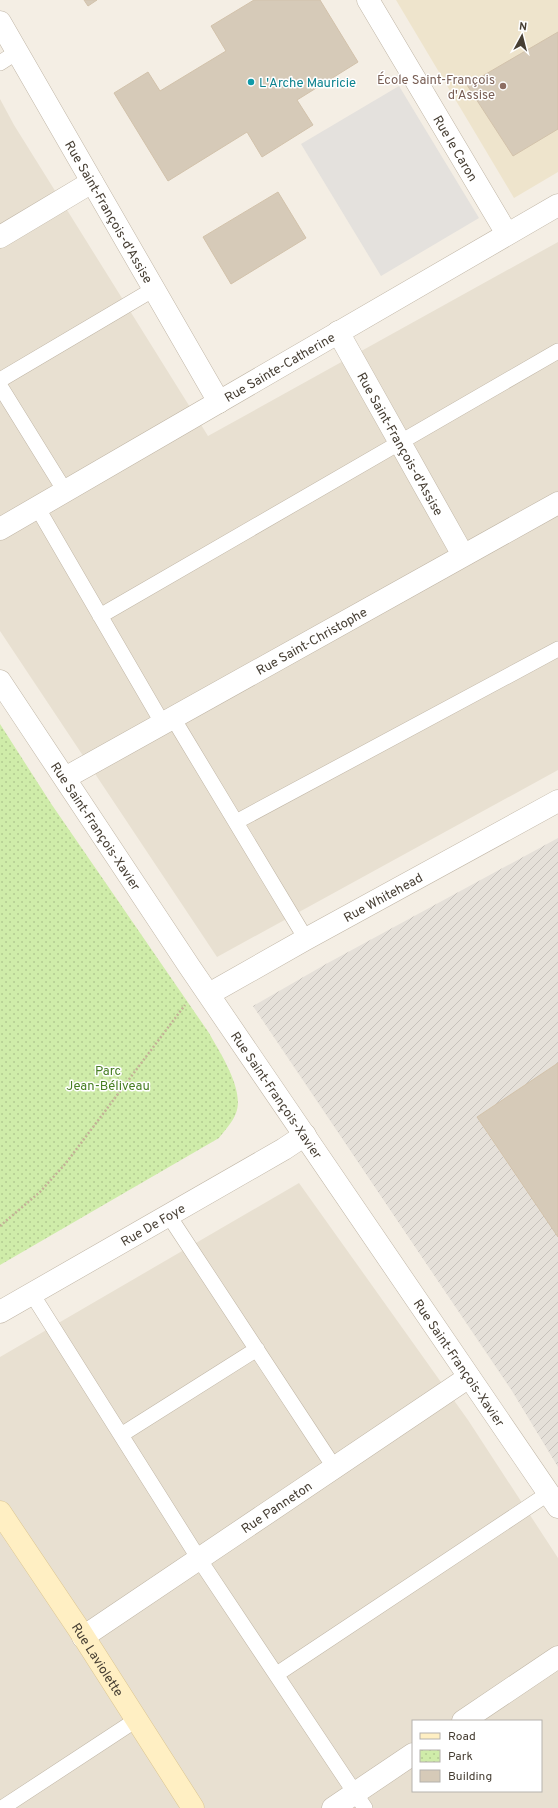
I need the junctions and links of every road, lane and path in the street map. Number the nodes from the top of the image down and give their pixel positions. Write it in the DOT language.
graph roads {
  1 [pos="368,0"];
  2 [pos="0,22"];
  3 [pos="9,58"];
  4 [pos="92,182"];
  5 [pos="558,205"];
  6 [pos="507,234"];
  7 [pos="0,237"];
  8 [pos="154,289"];
  9 [pos="338,332"];
  10 [pos="558,351"];
  11 [pos="0,380"];
  12 [pos="0,386"];
  13 [pos="219,402"];
  14 [pos="400,442"];
  15 [pos="65,491"];
  16 [pos="558,503"];
  17 [pos="37,507"];
  18 [pos="0,529"];
  19 [pos="463,556"];
  20 [pos="100,616"];
  21 [pos="558,649"];
  22 [pos="0,681"];
  23 [pos="168,721"];
  24 [pos="65,778"];
  25 [pos="558,801"];
  26 [pos="236,822"];
  27 [pos="306,939"];
  28 [pos="209,994"];
  29 [pos="188,1003"];
  30 [pos="305,1135"];
  31 [pos="169,1216"];
  32 [pos="0,1226"];
  33 [pos="32,1294"];
  34 [pos="0,1312"];
  35 [pos="257,1349"];
  36 [pos="469,1377"];
  37 [pos="121,1435"];
  38 [pos="334,1467"];
  39 [pos="553,1500"];
  40 [pos="4,1525"];
  41 [pos="199,1559"];
  42 [pos="83,1637"];
  43 [pos="558,1657"];
  44 [pos="277,1674"];
  45 [pos="136,1720"];
  46 [pos="464,1720"];
  47 [pos="412,1755"];
  48 [pos="360,1801"];
  49 [pos="2,1808"];
  50 [pos="193,1808"];
  51 [pos="333,1808"];
  1 -- 6 [label="street, Rue le Caron"];
  2 -- 3 [label="street, Rue Saint-François-d'Assise"];
  3 -- 4 [label="street, Rue Saint-François-d'Assise"];
  4 -- 7 [label="street"];
  4 -- 8 [label="street, Rue Saint-François-d'Assise"];
  5 -- 6 [label="street, Rue Sainte-Catherine"];
  6 -- 9 [label="street, Rue Sainte-Catherine"];
  8 -- 11 [label="lane"];
  8 -- 13 [label="street, Rue Saint-François-d'Assise"];
  9 -- 13 [label="street, Rue Sainte-Catherine"];
  9 -- 14 [label="street, Rue Saint-François-d'Assise"];
  10 -- 14 [label="lane"];
  12 -- 15 [label="lane"];
  13 -- 15 [label="street, Rue Sainte-Catherine"];
  14 -- 19 [label="street, Rue Saint-François-d'Assise"];
  14 -- 20 [label="lane"];
  15 -- 17 [label="street, Rue Sainte-Catherine"];
  16 -- 19 [label="street, Rue Saint-Christophe"];
  17 -- 18 [label="street, Rue Sainte-Catherine"];
  17 -- 20 [label="lane"];
  19 -- 23 [label="street, Rue Saint-Christophe"];
  20 -- 23 [label="lane"];
  21 -- 26 [label="lane"];
  22 -- 24 [label="street, Rue Saint-François-Xavier"];
  23 -- 24 [label="street, Rue Saint-Christophe"];
  23 -- 26 [label="lane"];
  24 -- 28 [label="street, Rue Saint-François-Xavier"];
  25 -- 27 [label="street, Rue Whitehead"];
  26 -- 27 [label="lane"];
  27 -- 28 [label="street, Rue Whitehead"];
  28 -- 30 [label="street, Rue Saint-François-Xavier"];
  29 -- 32 [label="path"];
  30 -- 31 [label="street, Rue De Foye"];
  30 -- 36 [label="street, Rue Saint-François-Xavier"];
  31 -- 33 [label="street, Rue De Foye"];
  31 -- 35 [label="lane"];
  33 -- 34 [label="street, Rue De Foye"];
  33 -- 37 [label="lane"];
  35 -- 37 [label="lane"];
  35 -- 38 [label="lane"];
  36 -- 38 [label="street, Rue Panneton"];
  36 -- 39 [label="street, Rue Saint-François-Xavier"];
  37 -- 41 [label="lane"];
  38 -- 41 [label="street, Rue Panneton"];
  39 -- 44 [label="lane"];
  40 -- 42 [label="main road, Rue Laviolette"];
  41 -- 42 [label="street, Rue Panneton"];
  41 -- 44 [label="lane"];
  42 -- 45 [label="main road, Rue Laviolette"];
  43 -- 46 [label="street"];
  44 -- 48 [label="lane"];
  45 -- 49 [label="lane"];
  45 -- 50 [label="main road, Rue Laviolette"];
  47 -- 48 [label="street"];
  48 -- 51 [label="street"];
}
